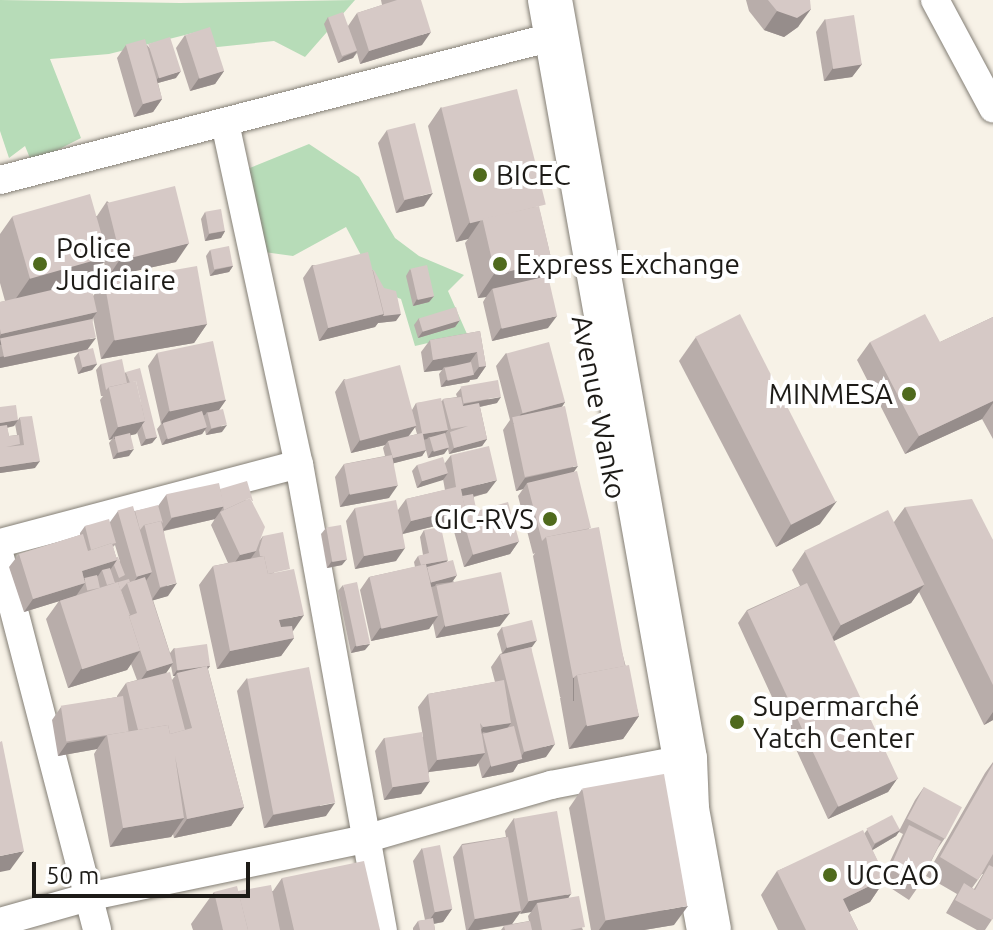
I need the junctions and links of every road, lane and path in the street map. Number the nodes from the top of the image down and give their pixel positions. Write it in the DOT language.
graph roads {
  1 [pos="935,0"];
  2 [pos="539,19"];
  3 [pos="993,108"];
  4 [pos="225,123"];
  5 [pos="0,180"];
  6 [pos="299,464"];
  7 [pos="0,543"];
  8 [pos="0,557"];
  9 [pos="676,761"];
  10 [pos="365,839"];
  11 [pos="92,896"];
  12 [pos="0,922"];
  13 [pos="97,930"];
  14 [pos="383,930"];
  15 [pos="709,930"];
  1 -- 3 [label="street"];
  2 -- 4 [label="street"];
  2 -- 9 [label="highway, Avenue Wanko"];
  4 -- 5 [label="street"];
  4 -- 6 [label="street"];
  6 -- 7 [label="street"];
  6 -- 10 [label="street"];
  8 -- 11 [label="street"];
  9 -- 10 [label="street"];
  9 -- 15 [label="highway, Avenue Wanko"];
  10 -- 11 [label="street"];
  10 -- 14 [label="street"];
  11 -- 12 [label="street"];
  11 -- 13 [label="street"];
}
